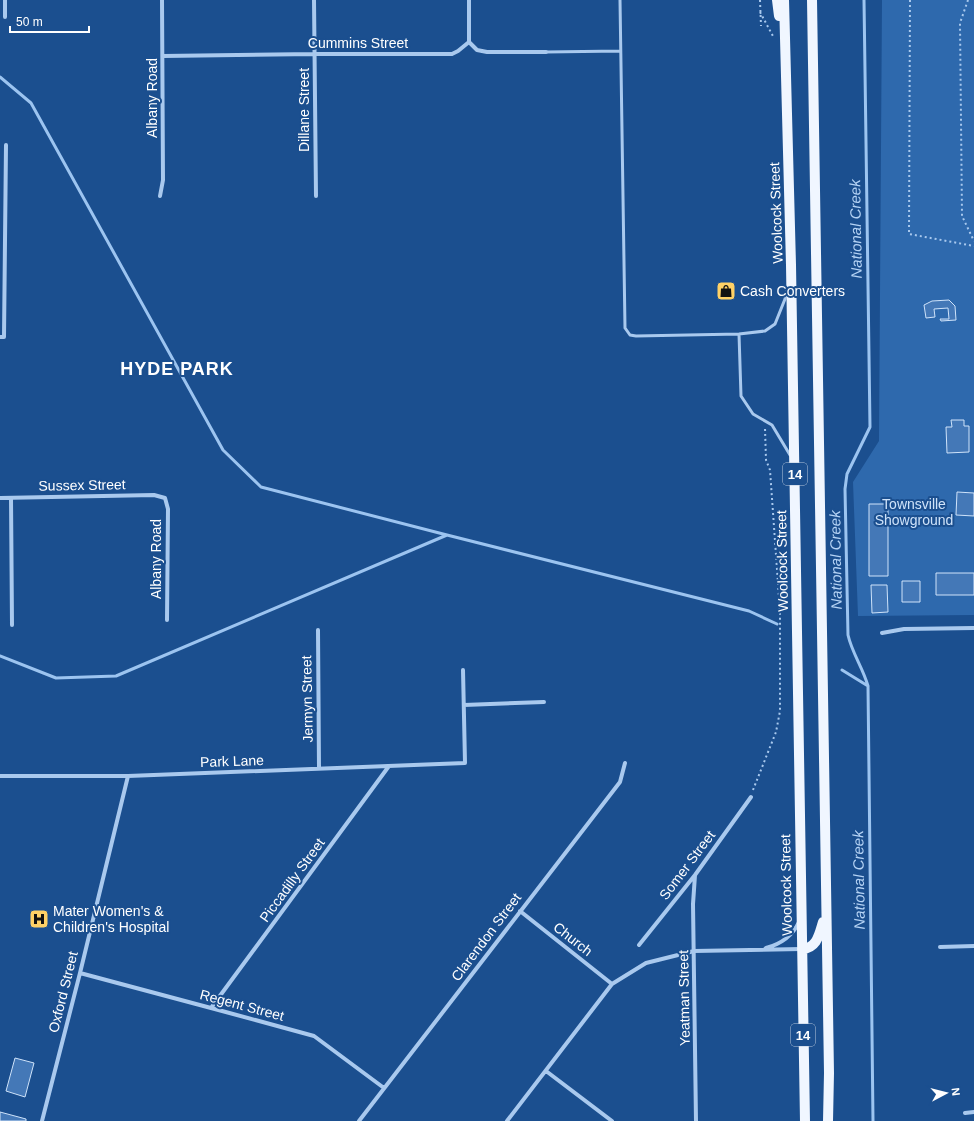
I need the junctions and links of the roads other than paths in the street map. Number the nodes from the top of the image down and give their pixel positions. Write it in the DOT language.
graph roads {
  1 [pos="5,0"];
  2 [pos="162,0"];
  3 [pos="314,0"];
  4 [pos="469,0"];
  5 [pos="620,0"];
  6 [pos="776,0"];
  7 [pos="784,0"];
  8 [pos="812,0"];
  9 [pos="5,17"];
  10 [pos="469,42"];
  11 [pos="620,51"];
  12 [pos="546,52"];
  13 [pos="315,54"];
  14 [pos="163,56"];
  15 [pos="785,56"];
  16 [pos="6,144"];
  17 [pos="160,196"];
  18 [pos="316,196"];
  19 [pos="791,265"];
  20 [pos="739,334"];
  21 [pos="2,337"];
  22 [pos="795,462"];
  23 [pos="0,498"];
  24 [pos="11,498"];
  25 [pos="164,498"];
  26 [pos="167,620"];
  27 [pos="12,625"];
  28 [pos="974,628"];
  29 [pos="318,630"];
  30 [pos="882,633"];
  31 [pos="463,670"];
  32 [pos="544,702"];
  33 [pos="464,705"];
  34 [pos="626,763"];
  35 [pos="390,766"];
  36 [pos="319,768"];
  37 [pos="0,776"];
  38 [pos="128,776"];
  39 [pos="751,797"];
  40 [pos="695,875"];
  41 [pos="520,911"];
  42 [pos="826,914"];
  43 [pos="800,916"];
  44 [pos="639,945"];
  45 [pos="974,946"];
  46 [pos="940,947"];
  47 [pos="762,949"];
  48 [pos="802,949"];
  49 [pos="694,950"];
  50 [pos="80,973"];
  51 [pos="612,984"];
  52 [pos="211,1008"];
  53 [pos="546,1071"];
  54 [pos="384,1088"];
  55 [pos="974,1112"];
  56 [pos="965,1113"];
  57 [pos="42,1121"];
  58 [pos="359,1121"];
  59 [pos="507,1121"];
  60 [pos="612,1121"];
  61 [pos="696,1121"];
  62 [pos="805,1121"];
  63 [pos="828,1121"];
  1 -- 9 [label="street"];
  2 -- 14 [label="street, Albany Road"];
  3 -- 13 [label="street, Dillane Street"];
  4 -- 10 [label="street"];
  5 -- 11 [label="lane"];
  6 -- 15 [label="main road"];
  7 -- 15 [label="main road, Woolcock Street / 14"];
  8 -- 42 [label="main road, 14"];
  10 -- 12 [label="street"];
  10 -- 13 [label="street, Cummins Street"];
  11 -- 12 [label="lane"];
  11 -- 20 [label="lane"];
  13 -- 14 [label="street, Cummins Street"];
  13 -- 18 [label="street, Dillane Street"];
  14 -- 17 [label="street, Albany Road"];
  15 -- 19 [label="main road, Woolcock Street / 14"];
  16 -- 21 [label="street"];
  19 -- 20 [label="lane"];
  19 -- 22 [label="main road, Woolcock Street / 14"];
  20 -- 22 [label="lane"];
  22 -- 43 [label="main road, Woolcock Street / 14"];
  23 -- 24 [label="street, Sussex Street"];
  24 -- 25 [label="street, Sussex Street"];
  24 -- 27 [label="street"];
  25 -- 26 [label="street, Albany Road"];
  28 -- 30 [label="street"];
  29 -- 36 [label="street, Jermyn Street"];
  31 -- 33 [label="street"];
  32 -- 33 [label="street"];
  33 -- 35 [label="street, Park Lane"];
  34 -- 41 [label="street, Clarendon Street"];
  35 -- 36 [label="street, Park Lane"];
  35 -- 52 [label="street, Piccadilly Street"];
  36 -- 38 [label="street, Park Lane"];
  37 -- 38 [label="street, Park Lane"];
  38 -- 50 [label="street, Oxford Street"];
  39 -- 40 [label="street, Somer Street"];
  40 -- 44 [label="street, Somer Street"];
  40 -- 49 [label="street, Yeatman Street"];
  41 -- 51 [label="street, Church"];
  41 -- 54 [label="street, Clarendon Street"];
  42 -- 48 [label="main road"];
  42 -- 63 [label="main road, 14"];
  43 -- 47 [label="street"];
  43 -- 48 [label="main road, Woolcock Street / 14"];
  45 -- 46 [label="street"];
  47 -- 48 [label="street"];
  47 -- 49 [label="street"];
  48 -- 62 [label="main road, Woolcock Street / 14"];
  49 -- 51 [label="street"];
  49 -- 61 [label="street, Yeatman Street"];
  50 -- 52 [label="street, Regent Street"];
  50 -- 57 [label="street, Oxford Street"];
  51 -- 53 [label="street"];
  52 -- 54 [label="street, Regent Street"];
  53 -- 59 [label="street"];
  53 -- 60 [label="street"];
  54 -- 58 [label="street, Clarendon Street"];
  55 -- 56 [label="street"];
}
